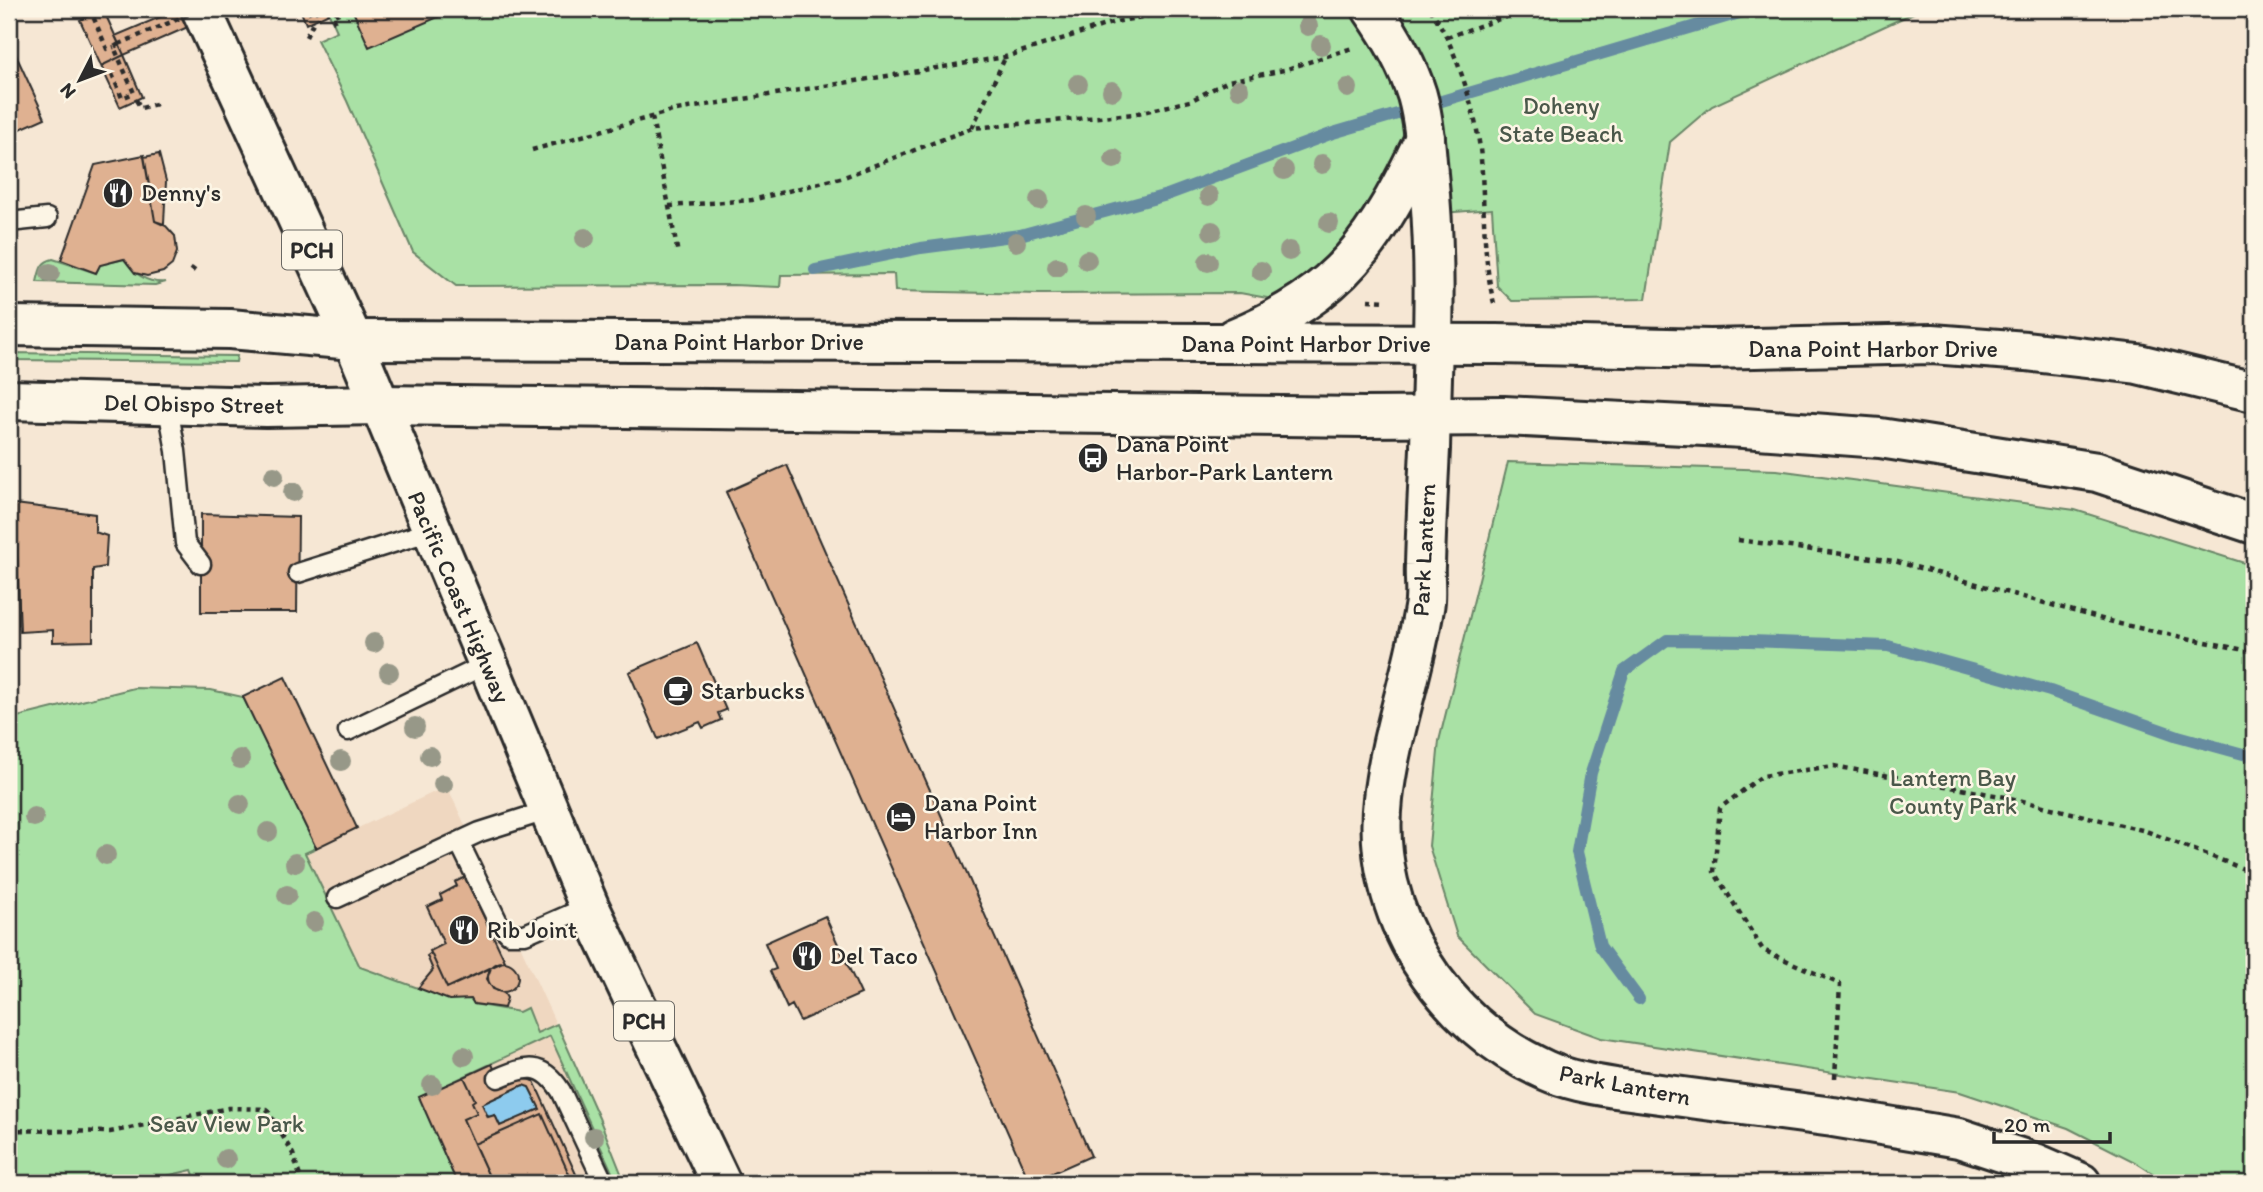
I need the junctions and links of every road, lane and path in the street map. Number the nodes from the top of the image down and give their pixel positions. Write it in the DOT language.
graph roads {
  1 [pos="201,9"];
  2 [pos="308,9"];
  3 [pos="320,9"];
  4 [pos="335,9"];
  5 [pos="1430,9"];
  6 [pos="1529,9"];
  7 [pos="93,11"];
  8 [pos="1153,15"];
  9 [pos="314,21"];
  10 [pos="332,21"];
  11 [pos="1381,22"];
  12 [pos="306,37"];
  13 [pos="1447,37"];
  14 [pos="116,45"];
  15 [pos="1005,57"];
  16 [pos="112,74"];
  17 [pos="136,100"];
  18 [pos="156,104"];
  19 [pos="652,117"];
  20 [pos="972,128"];
  21 [pos="1425,138"];
  22 [pos="533,150"];
  23 [pos="670,206"];
  24 [pos="47,218"];
  25 [pos="9,222"];
  26 [pos="678,254"];
  27 [pos="191,268"];
  28 [pos="199,274"];
  29 [pos="1494,303"];
  30 [pos="9,326"];
  31 [pos="353,340"];
  32 [pos="1219,344"];
  33 [pos="1433,345"];
  34 [pos="2254,393"];
  35 [pos="9,400"];
  36 [pos="167,403"];
  37 [pos="379,405"];
  38 [pos="1431,418"];
  39 [pos="2254,524"];
  40 [pos="431,531"];
  41 [pos="1738,540"];
  42 [pos="201,564"];
  43 [pos="298,573"];
  44 [pos="2254,652"];
  45 [pos="487,664"];
  46 [pos="348,731"];
  47 [pos="549,810"];
  48 [pos="458,842"];
  49 [pos="2254,873"];
  50 [pos="337,898"];
  51 [pos="589,906"];
  52 [pos="498,1078"];
  53 [pos="1833,1117"];
  54 [pos="9,1130"];
  55 [pos="219,1183"];
  56 [pos="227,1183"];
  57 [pos="302,1183"];
  58 [pos="604,1183"];
  59 [pos="721,1183"];
  60 [pos="2081,1183"];
  1 -- 14 [label="path, bridge"];
  1 -- 31 [label="main road, Pacific Coast Highway / PCH"];
  2 -- 3 [label="path"];
  4 -- 10 [label="path"];
  5 -- 13 [label="path"];
  6 -- 13 [label="path"];
  7 -- 14 [label="path"];
  8 -- 15 [label="path"];
  9 -- 12 [label="path"];
  11 -- 20 [label="path"];
  11 -- 21 [label="main road"];
  13 -- 29 [label="path"];
  14 -- 16 [label="path"];
  15 -- 19 [label="path"];
  15 -- 20 [label="path"];
  17 -- 18 [label="path"];
  19 -- 22 [label="path"];
  19 -- 23 [label="path"];
  20 -- 23 [label="path"];
  21 -- 32 [label="main road"];
  21 -- 33 [label="main road"];
  23 -- 26 [label="path"];
  24 -- 25 [label="lane"];
  27 -- 28 [label="path"];
  30 -- 31 [label="main road"];
  31 -- 32 [label="main road, Dana Point Harbor Drive"];
  31 -- 37 [label="main road, Pacific Coast Highway / PCH"];
  32 -- 33 [label="main road, Dana Point Harbor Drive"];
  33 -- 34 [label="main road, Dana Point Harbor Drive"];
  33 -- 38 [label="main road, Park Lantern"];
  35 -- 36 [label="main road, Del Obispo Street"];
  36 -- 37 [label="main road, Del Obispo Street"];
  36 -- 42 [label="lane"];
  37 -- 38 [label="main road"];
  37 -- 40 [label="main road, Pacific Coast Highway / PCH"];
  38 -- 39 [label="main road"];
  38 -- 53 [label="main road, Park Lantern"];
  40 -- 43 [label="lane"];
  40 -- 45 [label="main road, Pacific Coast Highway / PCH"];
  41 -- 44 [label="path"];
  45 -- 46 [label="lane"];
  45 -- 47 [label="main road, Pacific Coast Highway / PCH"];
  47 -- 48 [label="lane"];
  47 -- 51 [label="main road, Pacific Coast Highway / PCH"];
  48 -- 50 [label="lane"];
  48 -- 51 [label="lane"];
  49 -- 53 [label="path"];
  51 -- 59 [label="main road, Pacific Coast Highway / PCH"];
  52 -- 58 [label="lane"];
  53 -- 60 [label="main road, Park Lantern"];
  54 -- 57 [label="path"];
  55 -- 56 [label="path"];
}
